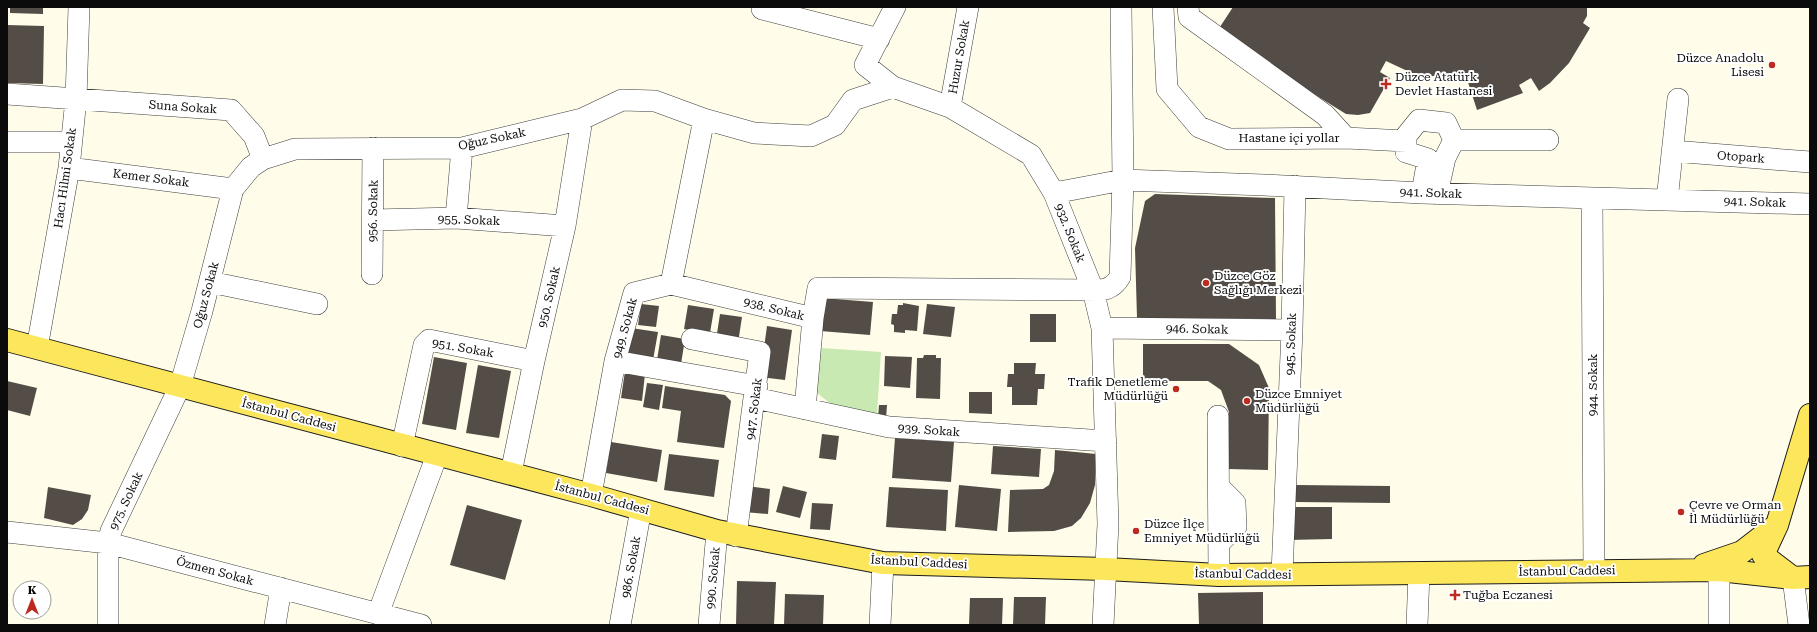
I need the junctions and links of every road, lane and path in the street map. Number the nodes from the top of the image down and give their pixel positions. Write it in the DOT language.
graph roads {
  1 [pos="79,7"];
  2 [pos="895,7"];
  3 [pos="968,7"];
  4 [pos="1121,7"];
  5 [pos="1163,7"];
  6 [pos="1188,7"];
  7 [pos="762,9"];
  8 [pos="879,39"];
  9 [pos="865,65"];
  10 [pos="893,87"];
  11 [pos="7,94"];
  12 [pos="76,99"];
  13 [pos="1678,99"];
  14 [pos="853,100"];
  15 [pos="950,107"];
  16 [pos="582,119"];
  17 [pos="704,119"];
  18 [pos="1346,138"];
  19 [pos="1454,140"];
  20 [pos="1548,140"];
  21 [pos="1406,141"];
  22 [pos="7,142"];
  23 [pos="71,142"];
  24 [pos="374,148"];
  25 [pos="462,148"];
  26 [pos="1673,151"];
  27 [pos="263,159"];
  28 [pos="1810,162"];
  29 [pos="69,168"];
  30 [pos="1123,180"];
  31 [pos="1295,186"];
  32 [pos="233,189"];
  33 [pos="1054,193"];
  34 [pos="1429,193"];
  35 [pos="1592,198"];
  36 [pos="1667,200"];
  37 [pos="1810,204"];
  38 [pos="456,218"];
  39 [pos="373,220"];
  40 [pos="565,226"];
  41 [pos="372,274"];
  42 [pos="210,282"];
  43 [pos="671,284"];
  44 [pos="1093,290"];
  45 [pos="317,304"];
  46 [pos="813,318"];
  47 [pos="1102,328"];
  48 [pos="1292,330"];
  49 [pos="692,339"];
  50 [pos="7,340"];
  51 [pos="37,348"];
  52 [pos="534,361"];
  53 [pos="615,361"];
  54 [pos="180,386"];
  55 [pos="756,392"];
  56 [pos="805,409"];
  57 [pos="1810,415"];
  58 [pos="1218,416"];
  59 [pos="1807,437"];
  60 [pos="1106,441"];
  61 [pos="402,446"];
  62 [pos="437,455"];
  63 [pos="510,474"];
  64 [pos="591,495"];
  65 [pos="642,509"];
  66 [pos="1778,525"];
  67 [pos="7,532"];
  68 [pos="727,533"];
  69 [pos="108,543"];
  70 [pos="1810,562"];
  71 [pos="883,563"];
  72 [pos="1106,569"];
  73 [pos="1686,570"];
  74 [pos="1720,570"];
  75 [pos="1594,571"];
  76 [pos="1419,573"];
  77 [pos="1282,574"];
  78 [pos="1219,575"];
  79 [pos="1802,577"];
  80 [pos="281,588"];
  81 [pos="378,614"];
  82 [pos="411,624"];
  83 [pos="108,625"];
  84 [pos="275,625"];
  85 [pos="620,625"];
  86 [pos="709,625"];
  87 [pos="880,625"];
  88 [pos="1103,625"];
  89 [pos="1417,625"];
  90 [pos="1719,625"];
  91 [pos="1799,625"];
  1 -- 12 [label="street, Hacı Hilmi Sokak"];
  2 -- 8 [label="street"];
  3 -- 15 [label="street, Huzur Sokak"];
  4 -- 30 [label="street"];
  5 -- 18 [label="street, Hastane içi yollar"];
  6 -- 18 [label="street, Hastane içi yollar"];
  7 -- 8 [label="street"];
  8 -- 9 [label="street"];
  9 -- 10 [label="street, 932. Sokak"];
  9 -- 14 [label="street, Oğuz Sokak"];
  10 -- 14 [label="street"];
  10 -- 15 [label="street, 932. Sokak"];
  11 -- 12 [label="street, Suna Sokak"];
  12 -- 23 [label="street, Hacı Hilmi Sokak"];
  12 -- 27 [label="street, Suna Sokak"];
  13 -- 26 [label="street"];
  14 -- 17 [label="street, Oğuz Sokak"];
  15 -- 33 [label="street, 932. Sokak"];
  16 -- 17 [label="street, Oğuz Sokak"];
  16 -- 25 [label="street, Oğuz Sokak"];
  16 -- 40 [label="street, 950. Sokak"];
  17 -- 43 [label="street"];
  18 -- 21 [label="street, Hastane içi yollar"];
  19 -- 20 [label="street"];
  19 -- 21 [label="street"];
  19 -- 34 [label="street"];
  21 -- 34 [label="street"];
  22 -- 23 [label="street"];
  23 -- 29 [label="street, Hacı Hilmi Sokak"];
  24 -- 25 [label="street, Oğuz Sokak"];
  24 -- 27 [label="street, Oğuz Sokak"];
  24 -- 39 [label="street, 956. Sokak"];
  25 -- 38 [label="street"];
  26 -- 28 [label="street, Otopark"];
  26 -- 36 [label="street"];
  27 -- 32 [label="street, Oğuz Sokak"];
  29 -- 32 [label="street, Kemer Sokak"];
  29 -- 51 [label="street, Hacı Hilmi Sokak"];
  30 -- 31 [label="street, 941. Sokak"];
  30 -- 33 [label="street, 941. Sokak"];
  30 -- 44 [label="street"];
  31 -- 34 [label="street, 941. Sokak"];
  31 -- 48 [label="street, 945. Sokak"];
  32 -- 42 [label="street, Oğuz Sokak"];
  33 -- 44 [label="street, 932. Sokak"];
  34 -- 35 [label="street, 941. Sokak"];
  35 -- 36 [label="street, 941. Sokak"];
  35 -- 75 [label="street, 944. Sokak"];
  36 -- 37 [label="street, 941. Sokak"];
  38 -- 39 [label="street, 955. Sokak"];
  38 -- 40 [label="street, 955. Sokak"];
  39 -- 41 [label="street, 956. Sokak"];
  40 -- 52 [label="street, 950. Sokak"];
  42 -- 45 [label="street"];
  42 -- 54 [label="street, Oğuz Sokak"];
  43 -- 46 [label="street, 938. Sokak"];
  43 -- 53 [label="street, 949. Sokak"];
  44 -- 46 [label="street"];
  44 -- 47 [label="street, 932. Sokak"];
  46 -- 56 [label="street, 938. Sokak"];
  47 -- 48 [label="street, 946. Sokak"];
  47 -- 60 [label="street, 932. Sokak"];
  48 -- 77 [label="street, 945. Sokak"];
  49 -- 55 [label="street, 947. Sokak"];
  50 -- 51 [label="main road, İstanbul Caddesi"];
  51 -- 54 [label="main road, İstanbul Caddesi"];
  52 -- 61 [label="street, 951. Sokak"];
  52 -- 63 [label="street, 950. Sokak"];
  53 -- 55 [label="street, 939. Sokak"];
  53 -- 64 [label="street, 949. Sokak"];
  54 -- 61 [label="main road, İstanbul Caddesi"];
  54 -- 69 [label="street, 975. Sokak"];
  55 -- 56 [label="street, 939. Sokak"];
  55 -- 68 [label="street, 947. Sokak"];
  56 -- 60 [label="street, 939. Sokak"];
  57 -- 59 [label="main road"];
  58 -- 78 [label="street"];
  59 -- 66 [label="main road"];
  60 -- 72 [label="street, 932. Sokak"];
  61 -- 62 [label="main road, İstanbul Caddesi"];
  62 -- 63 [label="main road, İstanbul Caddesi"];
  62 -- 81 [label="street"];
  63 -- 64 [label="main road, İstanbul Caddesi"];
  64 -- 65 [label="main road, İstanbul Caddesi"];
  65 -- 68 [label="main road, İstanbul Caddesi"];
  65 -- 85 [label="street, 986. Sokak"];
  66 -- 73 [label="main road"];
  66 -- 79 [label="main road"];
  67 -- 69 [label="street, Özmen Sokak"];
  68 -- 71 [label="main road, İstanbul Caddesi"];
  68 -- 86 [label="street, 990. Sokak"];
  69 -- 80 [label="street, Özmen Sokak"];
  69 -- 83 [label="street, 975. Sokak"];
  70 -- 79 [label="main road"];
  71 -- 72 [label="main road, İstanbul Caddesi"];
  71 -- 87 [label="street"];
  72 -- 78 [label="main road, İstanbul Caddesi"];
  72 -- 88 [label="street, 932. Sokak"];
  73 -- 74 [label="main road, İstanbul Caddesi"];
  73 -- 75 [label="main road, İstanbul Caddesi"];
  74 -- 79 [label="main road, İstanbul Caddesi"];
  74 -- 90 [label="street"];
  75 -- 76 [label="main road, İstanbul Caddesi"];
  76 -- 77 [label="main road, İstanbul Caddesi"];
  76 -- 89 [label="street"];
  77 -- 78 [label="main road, İstanbul Caddesi"];
  79 -- 91 [label="street"];
  80 -- 81 [label="street, Özmen Sokak"];
  80 -- 84 [label="street"];
  81 -- 82 [label="street, Özmen Sokak"];
}
